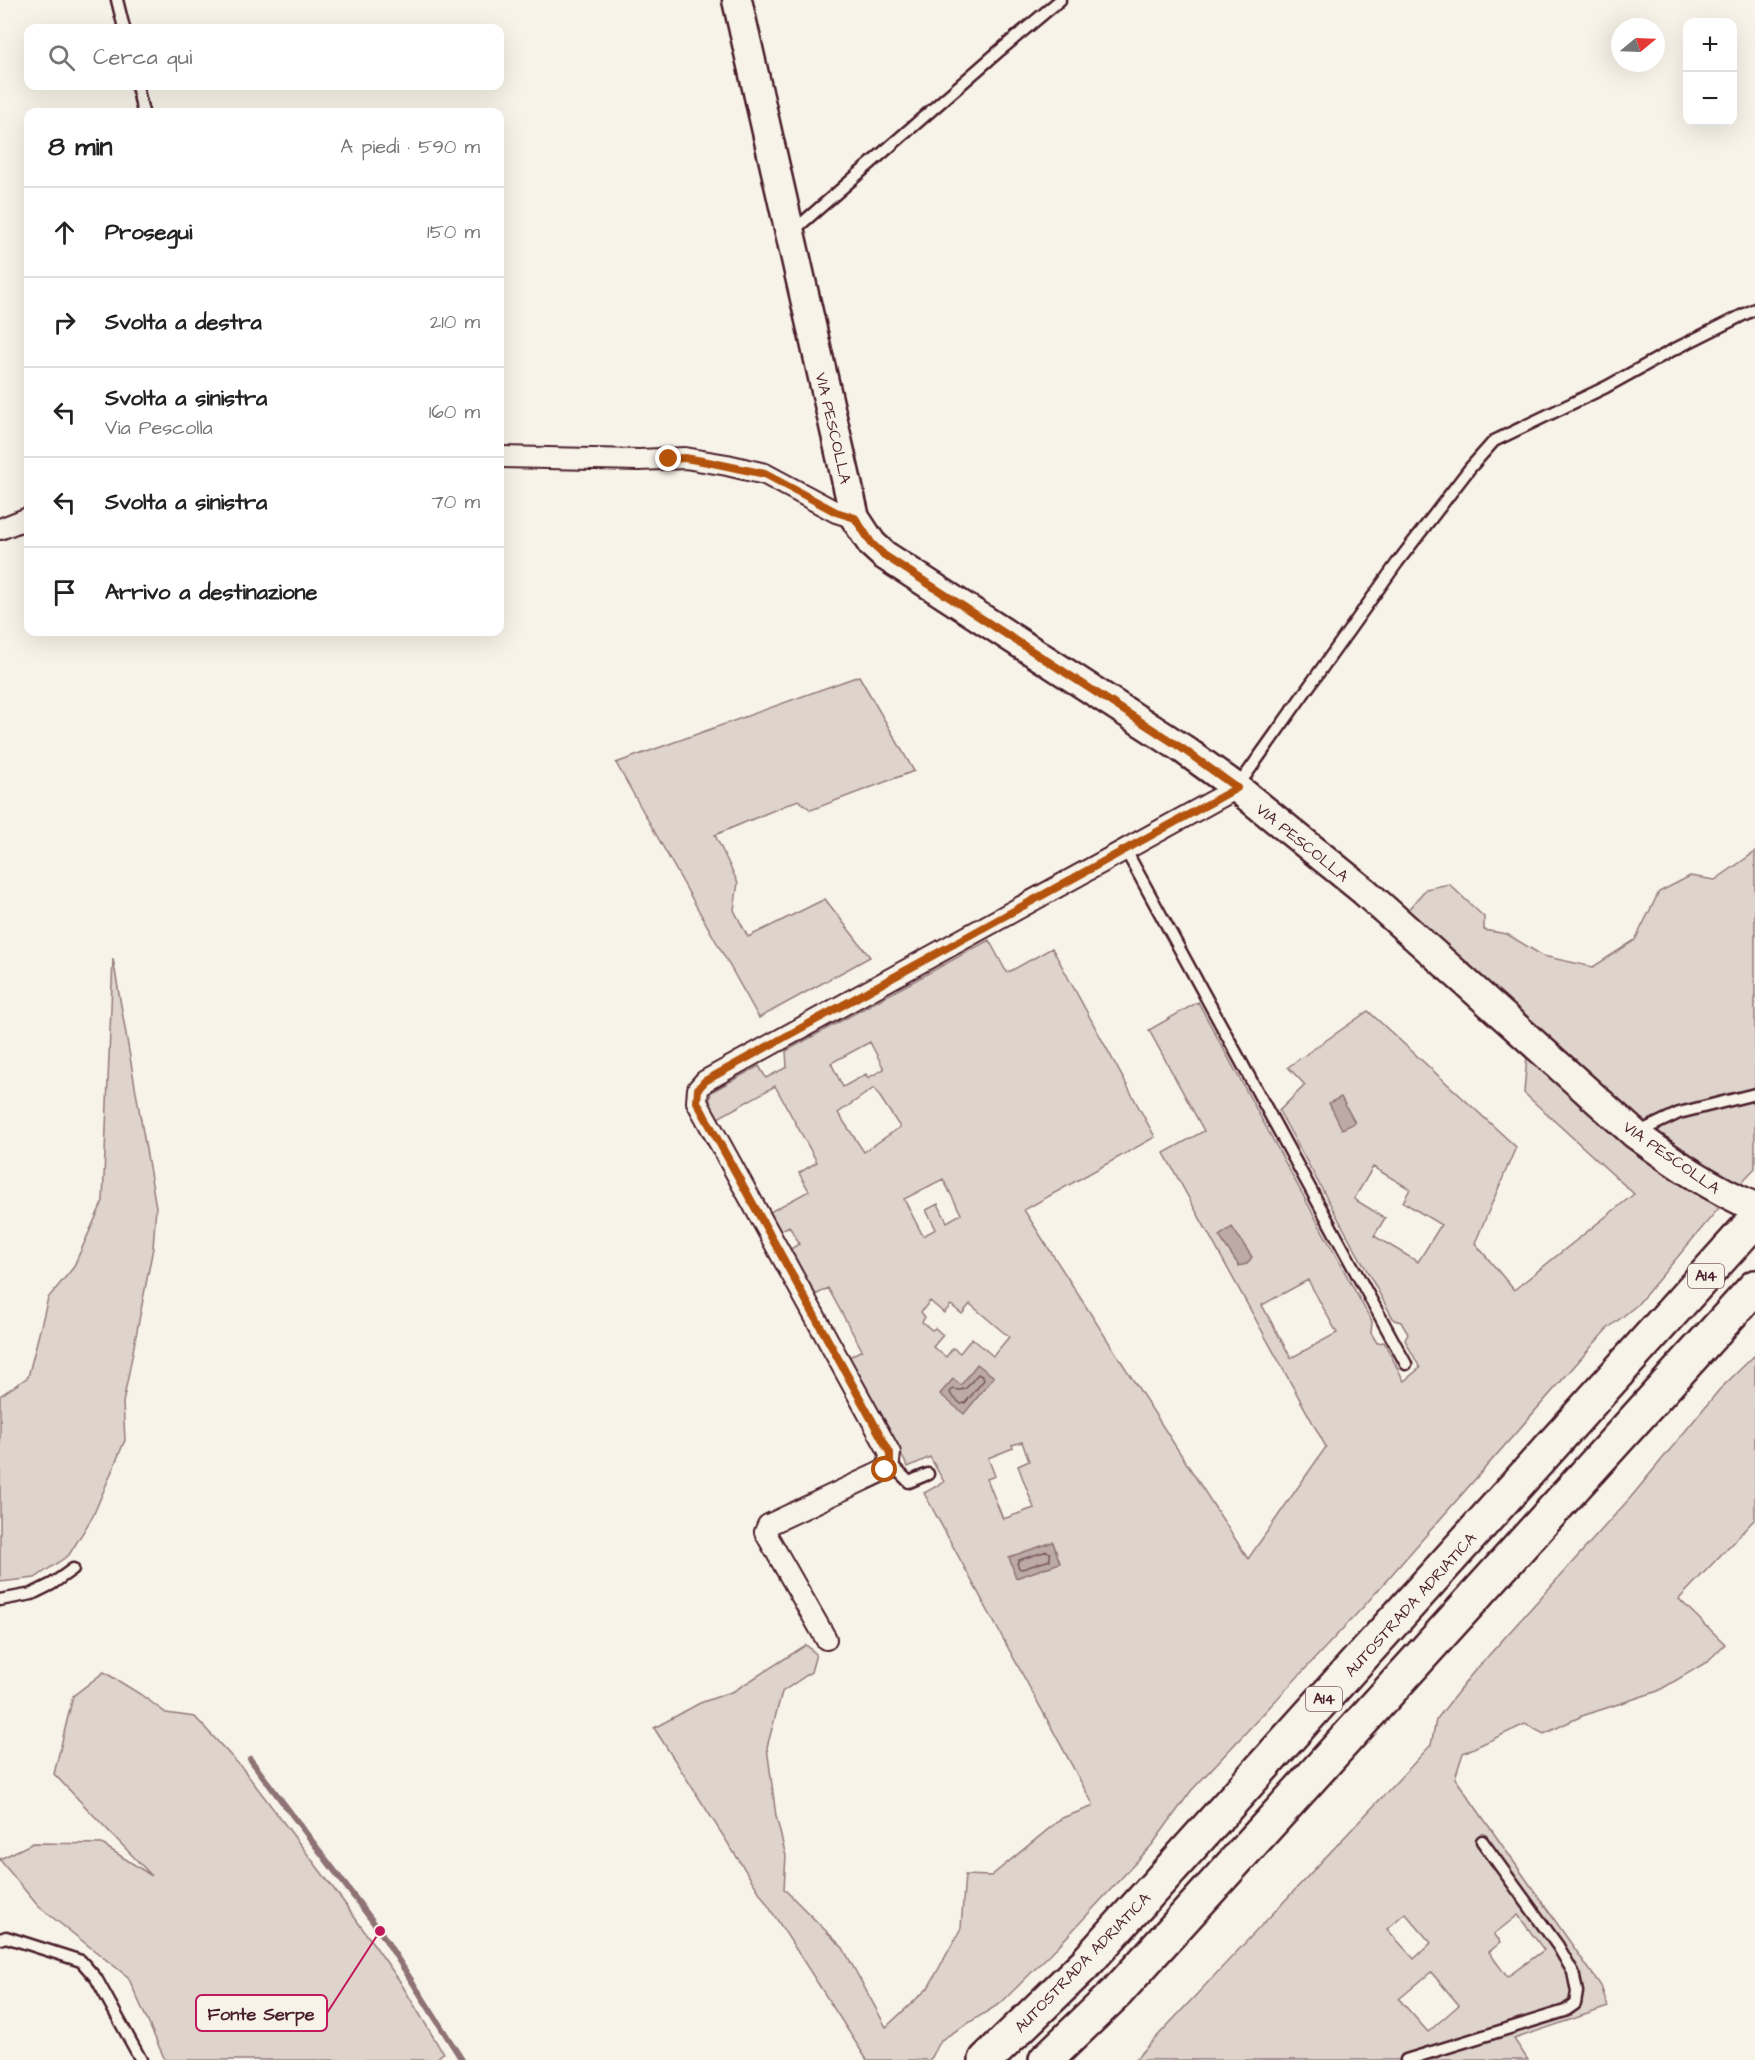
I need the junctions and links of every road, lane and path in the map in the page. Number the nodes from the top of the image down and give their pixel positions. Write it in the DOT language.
graph roads {
  1 [pos="117,0"];
  2 [pos="737,0"];
  3 [pos="1060,0"];
  4 [pos="123,24"];
  5 [pos="138,90"];
  6 [pos="142,108"];
  7 [pos="790,234"];
  8 [pos="1755,309"];
  9 [pos="504,457"];
  10 [pos="855,518"];
  11 [pos="24,520"];
  12 [pos="0,529"];
  13 [pos="1237,788"];
  14 [pos="1125,849"];
  15 [pos="1755,1094"];
  16 [pos="1635,1134"];
  17 [pos="1755,1207"];
  18 [pos="1755,1220"];
  19 [pos="1755,1287"];
  20 [pos="1406,1364"];
  21 [pos="890,1462"];
  22 [pos="928,1474"];
  23 [pos="73,1569"];
  24 [pos="0,1600"];
  25 [pos="826,1639"];
  26 [pos="1482,1840"];
  27 [pos="0,1939"];
  28 [pos="141,2060"];
  29 [pos="986,2060"];
  30 [pos="1046,2060"];
  31 [pos="1406,2060"];
  1 -- 4 [label="lane"];
  2 -- 7 [label="street, VIA PESCOLLA"];
  3 -- 7 [label="lane"];
  5 -- 6 [label="lane"];
  7 -- 10 [label="street, VIA PESCOLLA"];
  8 -- 13 [label="lane"];
  9 -- 10 [label="street"];
  10 -- 13 [label="street, VIA PESCOLLA"];
  11 -- 12 [label="street"];
  13 -- 14 [label="street"];
  13 -- 16 [label="street, VIA PESCOLLA"];
  14 -- 20 [label="lane"];
  14 -- 21 [label="street"];
  15 -- 16 [label="lane"];
  16 -- 17 [label="street, VIA PESCOLLA"];
  18 -- 29 [label="highway, AUTOSTRADA ADRIATICA / A14"];
  19 -- 30 [label="highway, A14"];
  21 -- 22 [label="lane"];
  21 -- 25 [label="street"];
  23 -- 24 [label="lane"];
  26 -- 31 [label="lane"];
  27 -- 28 [label="lane"];
}
